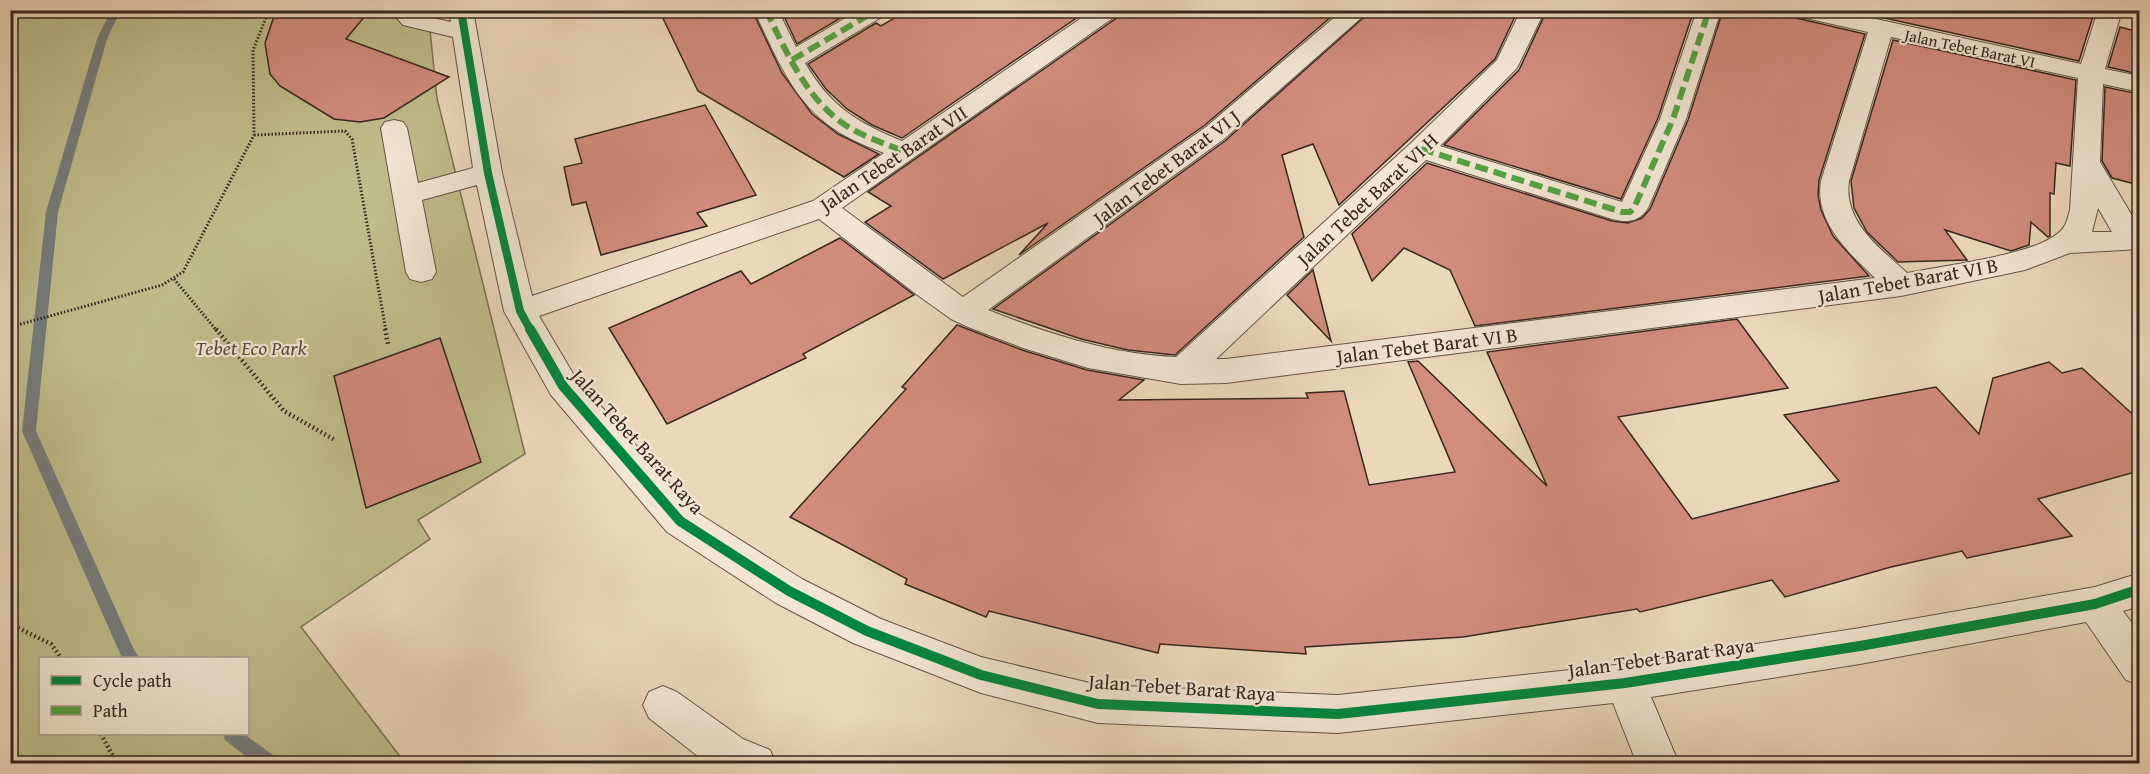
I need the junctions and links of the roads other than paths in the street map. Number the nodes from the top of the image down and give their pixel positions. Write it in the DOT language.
graph roads {
  1 [pos="402,10"];
  2 [pos="766,10"];
  3 [pos="877,10"];
  4 [pos="1109,10"];
  5 [pos="1358,10"];
  6 [pos="1533,10"];
  7 [pos="1709,10"];
  8 [pos="1800,10"];
  9 [pos="1924,10"];
  10 [pos="2110,10"];
  11 [pos="462,21"];
  12 [pos="1881,30"];
  13 [pos="1913,36"];
  14 [pos="792,60"];
  15 [pos="2091,73"];
  16 [pos="2139,84"];
  17 [pos="394,128"];
  18 [pos="1420,149"];
  19 [pos="905,152"];
  20 [pos="2087,163"];
  21 [pos="488,173"];
  22 [pos="407,195"];
  23 [pos="823,208"];
  24 [pos="2066,243"];
  25 [pos="421,272"];
  26 [pos="1901,285"];
  27 [pos="520,311"];
  28 [pos="964,312"];
  29 [pos="1181,372"];
  30 [pos="2139,589"];
  31 [pos="2095,604"];
  32 [pos="2139,667"];
  33 [pos="1625,683"];
  34 [pos="663,705"];
  35 [pos="754,764"];
  36 [pos="1658,764"];
  1 -- 11 [label="street"];
  2 -- 14 [label="street"];
  3 -- 14 [label="street"];
  4 -- 19 [label="street, Jalan Tebet Barat VII"];
  5 -- 28 [label="street, Jalan Tebet Barat VI J"];
  6 -- 18 [label="street, Jalan Tebet Barat VI H"];
  7 -- 18 [label="street"];
  8 -- 12 [label="street, Jalan Tebet Barat VI"];
  9 -- 13 [label="street"];
  10 -- 15 [label="street"];
  11 -- 21 [label="street, Jalan Tebet Barat Raya"];
  12 -- 13 [label="street, Jalan Tebet Barat VI"];
  12 -- 26 [label="street"];
  13 -- 15 [label="street, Jalan Tebet Barat VI"];
  14 -- 19 [label="street"];
  15 -- 16 [label="street, Jalan Tebet Barat VI"];
  15 -- 20 [label="street"];
  17 -- 22 [label="street"];
  18 -- 29 [label="street, Jalan Tebet Barat VI H"];
  19 -- 23 [label="street, Jalan Tebet Barat VII"];
  20 -- 24 [label="street"];
  20 -- 24 [label="street, Jalan Tebet Barat VI B"];
  21 -- 22 [label="street"];
  21 -- 27 [label="street, Jalan Tebet Barat Raya"];
  22 -- 25 [label="street"];
  23 -- 27 [label="street, Jalan Tebet Barat VII"];
  23 -- 28 [label="street, Jalan Tebet Barat VI B"];
  24 -- 26 [label="street, Jalan Tebet Barat VI B"];
  26 -- 29 [label="street, Jalan Tebet Barat VI B"];
  27 -- 33 [label="street, Jalan Tebet Barat Raya"];
  28 -- 29 [label="street, Jalan Tebet Barat VI B"];
  30 -- 31 [label="street, Jalan Tebet Barat Raya"];
  31 -- 32 [label="street"];
  31 -- 33 [label="street, Jalan Tebet Barat Raya"];
  33 -- 36 [label="street"];
  34 -- 35 [label="street"];
}
